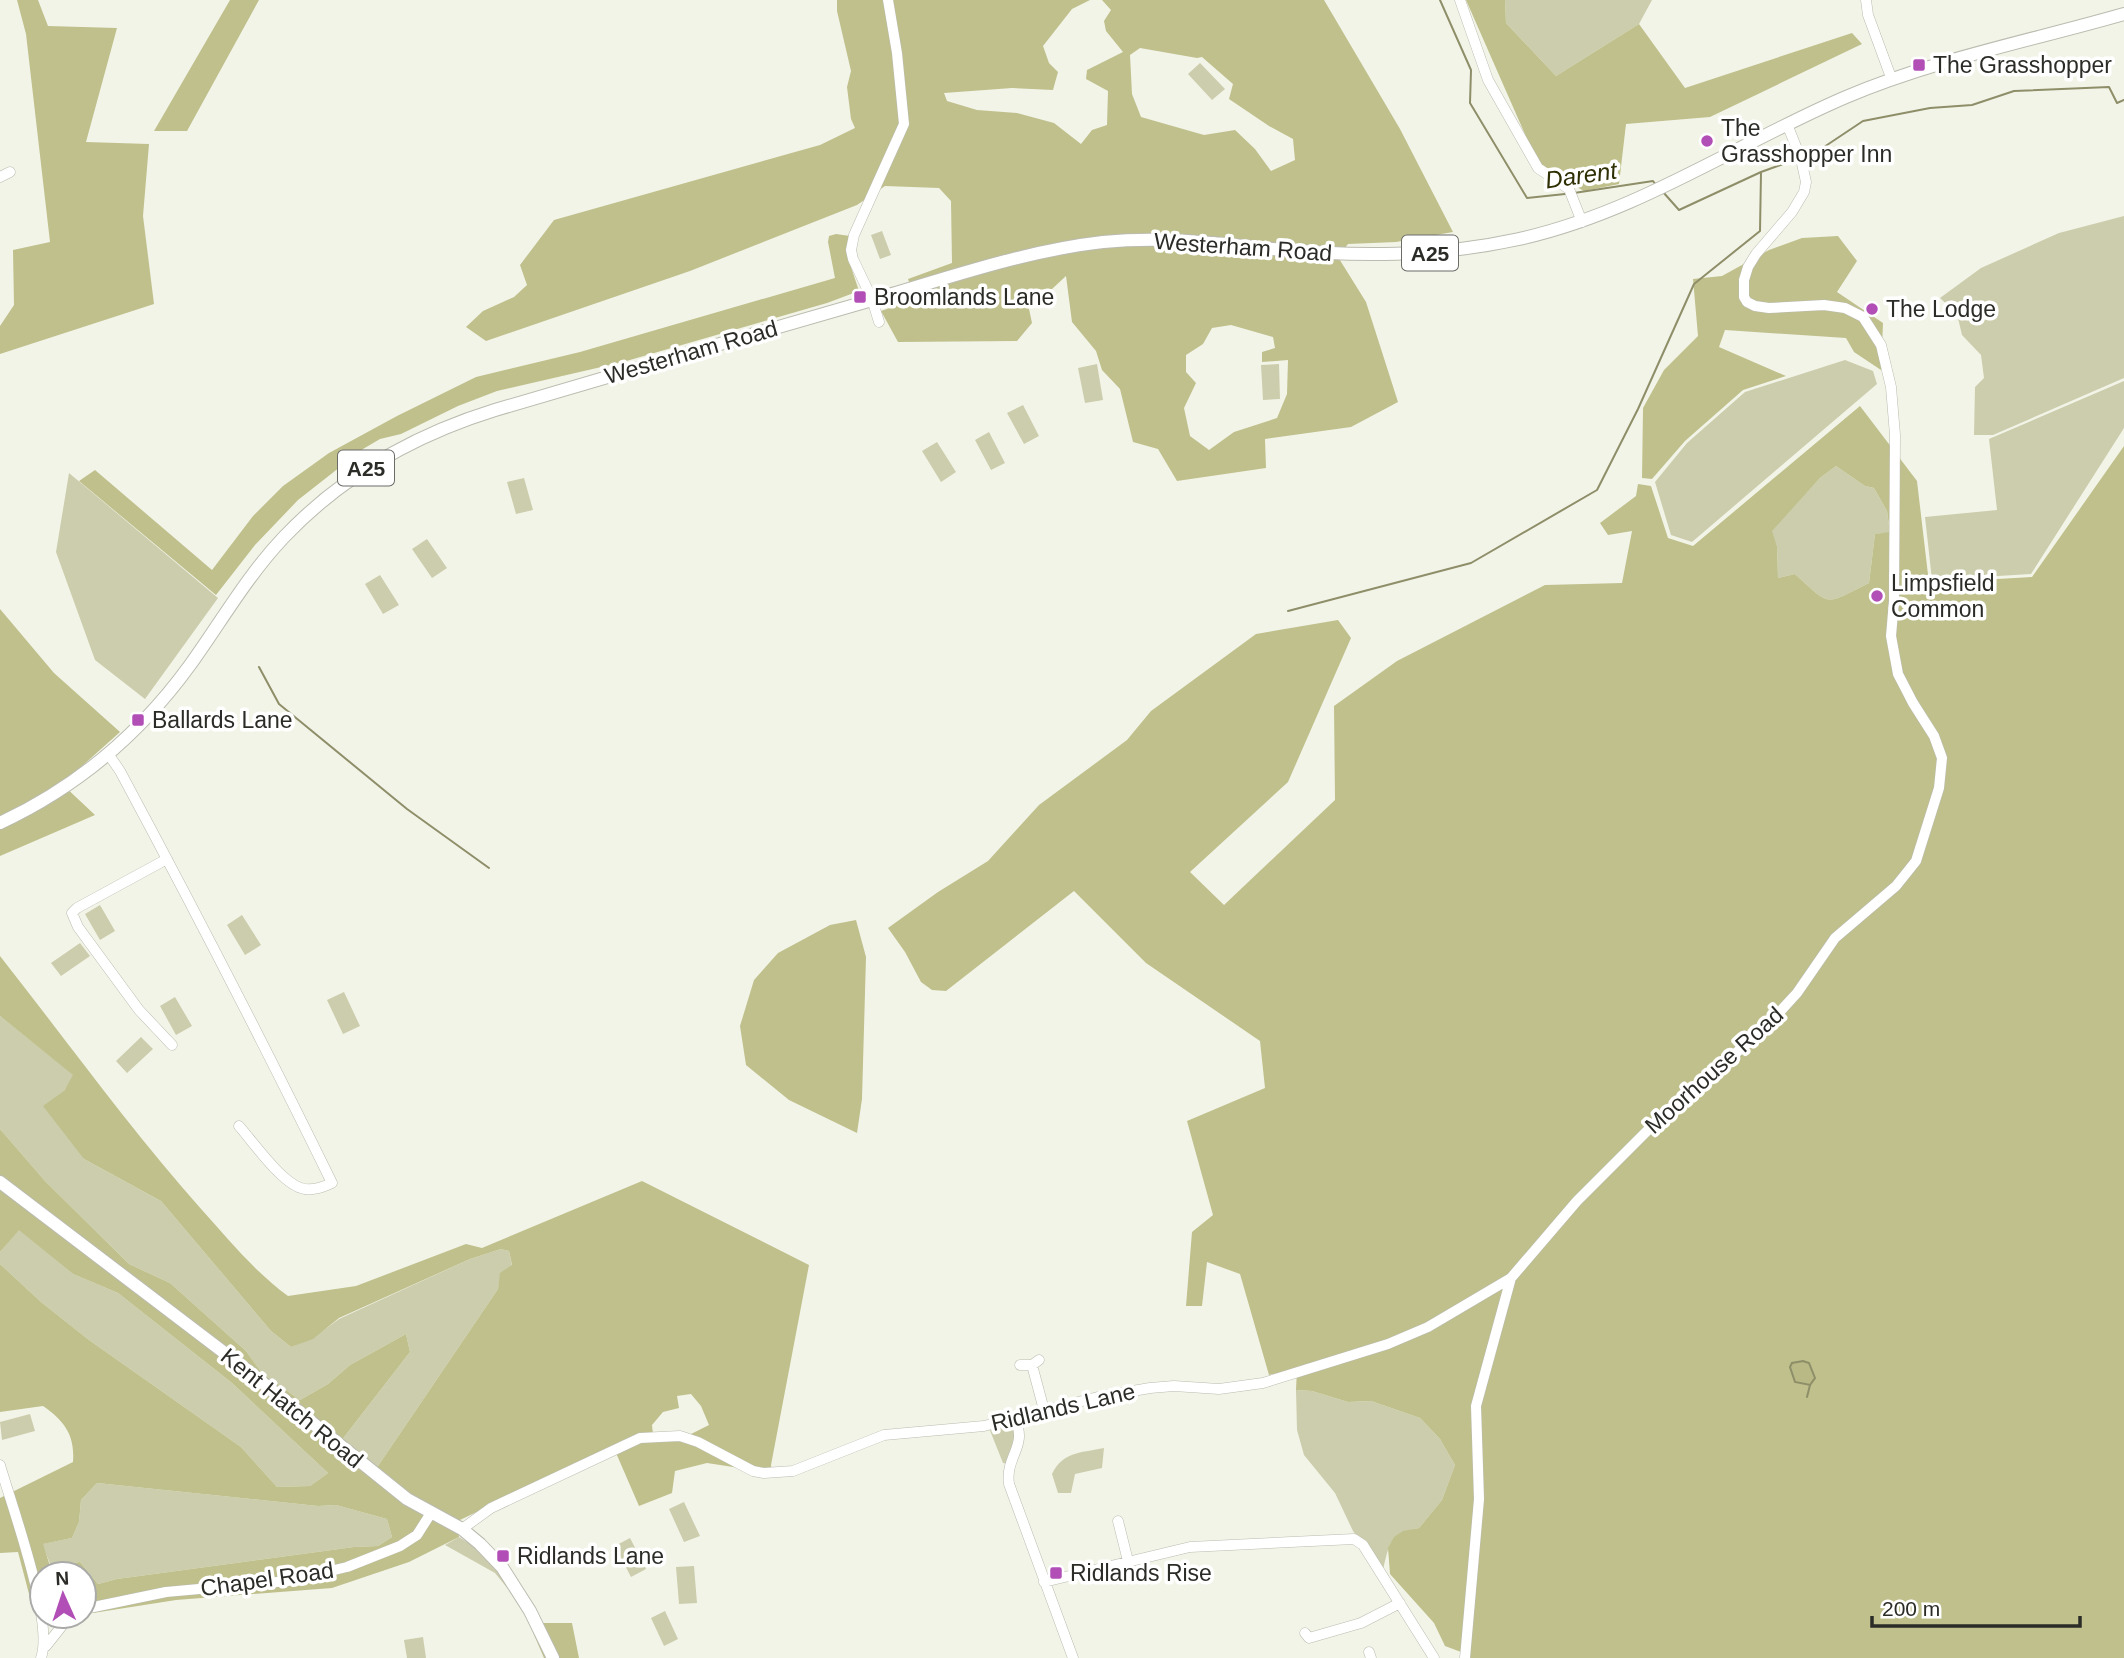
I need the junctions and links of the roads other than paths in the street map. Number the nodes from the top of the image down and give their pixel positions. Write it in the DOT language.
graph roads {
  1 [pos="888,0"];
  2 [pos="1460,0"];
  3 [pos="1867,0"];
  4 [pos="2124,15"];
  5 [pos="1892,79"];
  6 [pos="1787,124"];
  7 [pos="10,172"];
  8 [pos="0,177"];
  9 [pos="1582,222"];
  10 [pos="872,299"];
  11 [pos="879,322"];
  12 [pos="109,755"];
  13 [pos="0,823"];
  14 [pos="167,859"];
  15 [pos="172,1045"];
  16 [pos="239,1126"];
  17 [pos="0,1182"];
  18 [pos="1511,1278"];
  19 [pos="1020,1365"];
  20 [pos="1044,1410"];
  21 [pos="1015,1419"];
  22 [pos="0,1465"];
  23 [pos="431,1513"];
  24 [pos="1118,1521"];
  25 [pos="461,1529"];
  26 [pos="28,1560"];
  27 [pos="1128,1561"];
  28 [pos="1044,1582"];
  29 [pos="1400,1603"];
  30 [pos="98,1606"];
  31 [pos="44,1630"];
  32 [pos="58,1630"];
  33 [pos="1305,1633"];
  34 [pos="46,1646"];
  35 [pos="41,1658"];
  36 [pos="553,1658"];
  37 [pos="1073,1658"];
  38 [pos="1434,1658"];
  39 [pos="1465,1658"];
  1 -- 10 [label="street"];
  2 -- 9 [label="street"];
  3 -- 5 [label="street"];
  4 -- 5 [label="main road, Westerham Road / A25"];
  5 -- 6 [label="main road, Westerham Road / A25"];
  6 -- 9 [label="main road, Westerham Road / A25"];
  6 -- 18 [label="street, Moorhouse Road"];
  7 -- 8 [label="street"];
  9 -- 10 [label="main road, Westerham Road / A25"];
  10 -- 11 [label="street"];
  10 -- 12 [label="main road, Westerham Road / A25"];
  12 -- 13 [label="main road, Westerham Road / A25"];
  12 -- 14 [label="street"];
  14 -- 15 [label="street"];
  14 -- 16 [label="street"];
  17 -- 23 [label="main road, Kent Hatch Road"];
  18 -- 20 [label="street, Ridlands Lane"];
  18 -- 39 [label="street, Moorhouse Road"];
  19 -- 20 [label="street"];
  20 -- 21 [label="street, Ridlands Lane"];
  21 -- 25 [label="street, Ridlands Lane"];
  21 -- 28 [label="street"];
  22 -- 26 [label="street"];
  23 -- 25 [label="main road, Kent Hatch Road"];
  23 -- 30 [label="street, Chapel Road"];
  24 -- 27 [label="street"];
  25 -- 36 [label="main road, Kent Hatch Road"];
  27 -- 28 [label="street"];
  27 -- 29 [label="street"];
  28 -- 37 [label="street"];
  29 -- 33 [label="street"];
  29 -- 38 [label="street"];
  31 -- 34 [label="street"];
  32 -- 34 [label="street"];
  34 -- 35 [label="street"];
}
